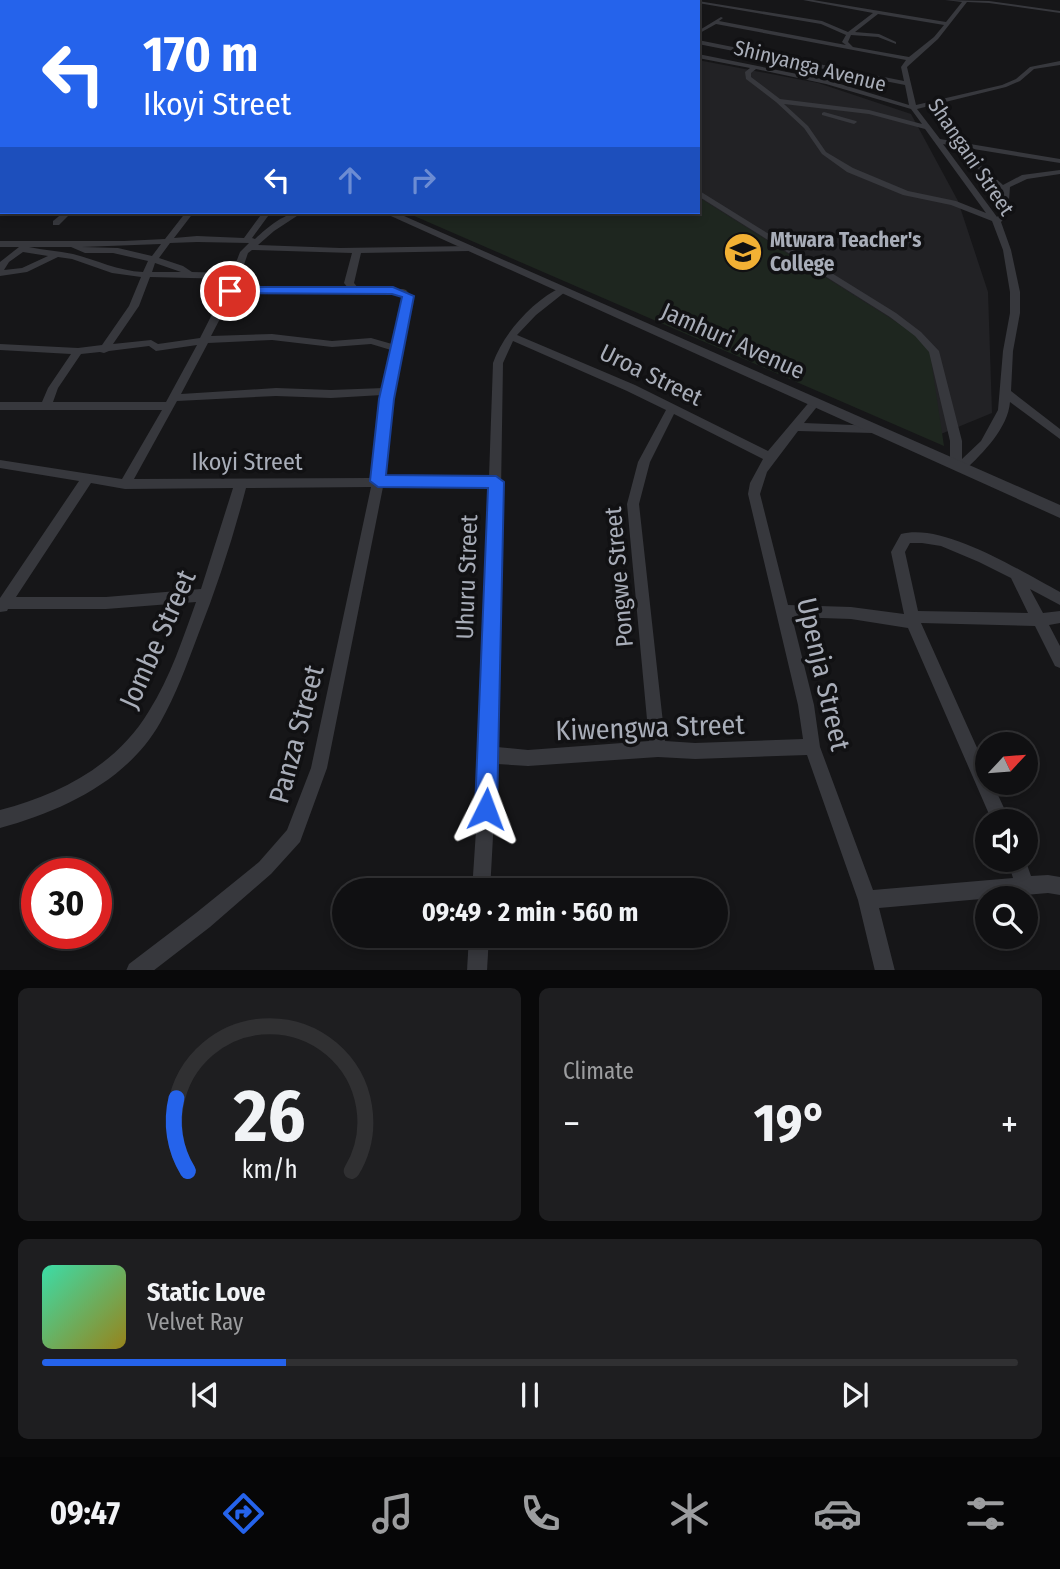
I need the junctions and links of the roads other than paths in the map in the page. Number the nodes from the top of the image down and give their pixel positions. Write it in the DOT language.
graph roads {
  1 [pos="808,0"];
  2 [pos="838,0"];
  3 [pos="947,0"];
  4 [pos="821,1"];
  5 [pos="849,1"];
  6 [pos="965,1"];
  7 [pos="1038,1"];
  8 [pos="700,3"];
  9 [pos="1027,6"];
  10 [pos="733,8"];
  11 [pos="877,12"];
  12 [pos="1060,12"];
  13 [pos="715,22"];
  14 [pos="947,24"];
  15 [pos="830,26"];
  16 [pos="857,27"];
  17 [pos="700,32"];
  18 [pos="850,34"];
  19 [pos="700,42"];
  20 [pos="894,43"];
  21 [pos="851,47"];
  22 [pos="700,55"];
  23 [pos="910,59"];
  24 [pos="1060,63"];
  25 [pos="755,67"];
  26 [pos="908,84"];
  27 [pos="778,101"];
  28 [pos="801,105"];
  29 [pos="913,108"];
  30 [pos="854,122"];
  31 [pos="928,128"];
  32 [pos="937,141"];
  33 [pos="954,144"];
  34 [pos="1060,161"];
  35 [pos="1060,172"];
  36 [pos="1003,190"];
  37 [pos="700,193"];
  38 [pos="66,214"];
  39 [pos="188,214"];
  40 [pos="266,214"];
  41 [pos="296,214"];
  42 [pos="392,214"];
  43 [pos="996,220"];
  44 [pos="56,223"];
  45 [pos="169,240"];
  46 [pos="73,242"];
  47 [pos="30,243"];
  48 [pos="250,243"];
  49 [pos="0,244"];
  50 [pos="470,248"];
  51 [pos="21,249"];
  52 [pos="356,250"];
  53 [pos="57,255"];
  54 [pos="153,259"];
  55 [pos="0,268"];
  56 [pos="191,274"];
  57 [pos="148,275"];
  58 [pos="236,276"];
  59 [pos="562,290"];
  60 [pos="230,291"];
  61 [pos="355,291"];
  62 [pos="510,336"];
  63 [pos="202,341"];
  64 [pos="0,348"];
  65 [pos="396,348"];
  66 [pos="104,349"];
  67 [pos="78,351"];
  68 [pos="389,391"];
  69 [pos="1006,393"];
  70 [pos="172,402"];
  71 [pos="816,403"];
  72 [pos="0,406"];
  73 [pos="46,406"];
  74 [pos="671,408"];
  75 [pos="796,428"];
  76 [pos="873,429"];
  77 [pos="1060,435"];
  78 [pos="771,458"];
  79 [pos="0,464"];
  80 [pos="958,466"];
  81 [pos="87,479"];
  82 [pos="378,481"];
  83 [pos="242,482"];
  84 [pos="496,482"];
  85 [pos="125,484"];
  86 [pos="1060,512"];
  87 [pos="1017,577"];
  88 [pos="206,595"];
  89 [pos="1060,599"];
  90 [pos="2,607"];
  91 [pos="785,611"];
  92 [pos="1060,617"];
  93 [pos="913,619"];
  94 [pos="1038,620"];
  95 [pos="1060,661"];
  96 [pos="812,747"];
  97 [pos="658,749"];
  98 [pos="489,755"];
  99 [pos="996,809"];
  100 [pos="0,819"];
  101 [pos="1020,872"];
  102 [pos="482,878"];
  103 [pos="1025,886"];
  104 [pos="1060,886"];
  105 [pos="975,890"];
  106 [pos="867,900"];
  107 [pos="478,948"];
  108 [pos="137,970"];
  109 [pos="477,970"];
  110 [pos="885,970"];
  1 -- 4 [label="street"];
  2 -- 5 [label="street"];
  3 -- 6 [label="street"];
  4 -- 11 [label="street"];
  6 -- 9 [label="street"];
  6 -- 14 [label="street"];
  7 -- 9 [label="street"];
  8 -- 10 [label="street"];
  9 -- 12 [label="street"];
  10 -- 13 [label="street"];
  10 -- 15 [label="street"];
  11 -- 14 [label="street"];
  11 -- 16 [label="street"];
  13 -- 17 [label="street"];
  13 -- 21 [label="street"];
  14 -- 23 [label="street"];
  15 -- 16 [label="street"];
  15 -- 18 [label="street"];
  16 -- 18 [label="street"];
  18 -- 20 [label="street"];
  18 -- 21 [label="street"];
  19 -- 26 [label="street"];
  21 -- 23 [label="street"];
  22 -- 25 [label="street, Shinyanga Avenue"];
  23 -- 26 [label="street, Shangani Street"];
  24 -- 29 [label="street"];
  25 -- 27 [label="street"];
  25 -- 29 [label="street, Shinyanga Avenue"];
  26 -- 29 [label="street, Shangani Street"];
  27 -- 28 [label="street"];
  27 -- 43 [label="street"];
  28 -- 30 [label="street"];
  28 -- 31 [label="street"];
  29 -- 31 [label="street, Shangani Street"];
  31 -- 32 [label="street, Shangani Street"];
  32 -- 33 [label="street"];
  32 -- 43 [label="street, Shangani Street"];
  33 -- 34 [label="street"];
  33 -- 36 [label="street"];
  35 -- 36 [label="street"];
  36 -- 43 [label="street"];
  37 -- 80 [label="street"];
  38 -- 44 [label="street"];
  39 -- 45 [label="street"];
  40 -- 48 [label="street"];
  41 -- 48 [label="street"];
  42 -- 50 [label="street, Jamhuri Avenue"];
  43 -- 69 [label="street, Shangani Street"];
  45 -- 46 [label="street"];
  45 -- 48 [label="street"];
  45 -- 54 [label="street"];
  46 -- 47 [label="street"];
  46 -- 54 [label="street"];
  47 -- 49 [label="street"];
  47 -- 51 [label="street"];
  48 -- 52 [label="street"];
  48 -- 58 [label="street"];
  50 -- 52 [label="street"];
  50 -- 59 [label="street, Jamhuri Avenue"];
  51 -- 53 [label="street"];
  51 -- 55 [label="street"];
  52 -- 61 [label="street"];
  53 -- 55 [label="street"];
  53 -- 57 [label="street"];
  54 -- 56 [label="street"];
  54 -- 57 [label="street"];
  56 -- 57 [label="street"];
  56 -- 58 [label="street"];
  57 -- 66 [label="street"];
  58 -- 60 [label="street"];
  59 -- 62 [label="street, Uhuru Street"];
  59 -- 71 [label="street, Jamhuri Avenue"];
  60 -- 61 [label="street"];
  60 -- 63 [label="street"];
  61 -- 65 [label="street, Panza Street"];
  62 -- 74 [label="street, Uroa Street"];
  62 -- 84 [label="street, Uhuru Street"];
  63 -- 65 [label="street"];
  63 -- 66 [label="street"];
  63 -- 70 [label="street"];
  64 -- 67 [label="street"];
  65 -- 68 [label="street, Panza Street"];
  66 -- 67 [label="street"];
  67 -- 73 [label="street"];
  68 -- 70 [label="street"];
  68 -- 82 [label="street, Panza Street"];
  69 -- 77 [label="street"];
  69 -- 80 [label="street, Shangani Street"];
  70 -- 73 [label="street"];
  70 -- 85 [label="street"];
  71 -- 75 [label="street, Upenja Street"];
  71 -- 76 [label="street, Jamhuri Avenue"];
  72 -- 73 [label="street"];
  74 -- 78 [label="street, Uroa Street"];
  74 -- 97 [label="street, Pongwe Street"];
  75 -- 76 [label="street"];
  75 -- 78 [label="street, Upenja Street"];
  76 -- 80 [label="street, Jamhuri Avenue"];
  78 -- 91 [label="street, Upenja Street"];
  79 -- 81 [label="street, Ikoyi Street"];
  80 -- 86 [label="street, Jamhuri Avenue"];
  81 -- 85 [label="street, Ikoyi Street"];
  81 -- 90 [label="street"];
  82 -- 83 [label="street, Ikoyi Street"];
  82 -- 84 [label="street, Ikoyi Street"];
  82 -- 108 [label="street, Panza Street"];
  83 -- 85 [label="street, Ikoyi Street"];
  83 -- 88 [label="street, Jombe Street"];
  84 -- 98 [label="street, Uhuru Street"];
  87 -- 89 [label="street"];
  87 -- 93 [label="street"];
  87 -- 94 [label="street"];
  88 -- 90 [label="street"];
  88 -- 100 [label="street, Jombe Street"];
  91 -- 93 [label="street"];
  91 -- 96 [label="street, Upenja Street"];
  92 -- 94 [label="street"];
  93 -- 94 [label="street"];
  93 -- 99 [label="street"];
  94 -- 95 [label="street"];
  96 -- 97 [label="street, Kiwengwa Street"];
  96 -- 106 [label="street, Upenja Street"];
  97 -- 98 [label="street, Kiwengwa Street"];
  98 -- 102 [label="street, Uhuru Street"];
  101 -- 103 [label="street"];
  103 -- 104 [label="street"];
  105 -- 106 [label="street"];
  106 -- 110 [label="street, Upenja Street"];
  107 -- 109 [label="street"];
}
